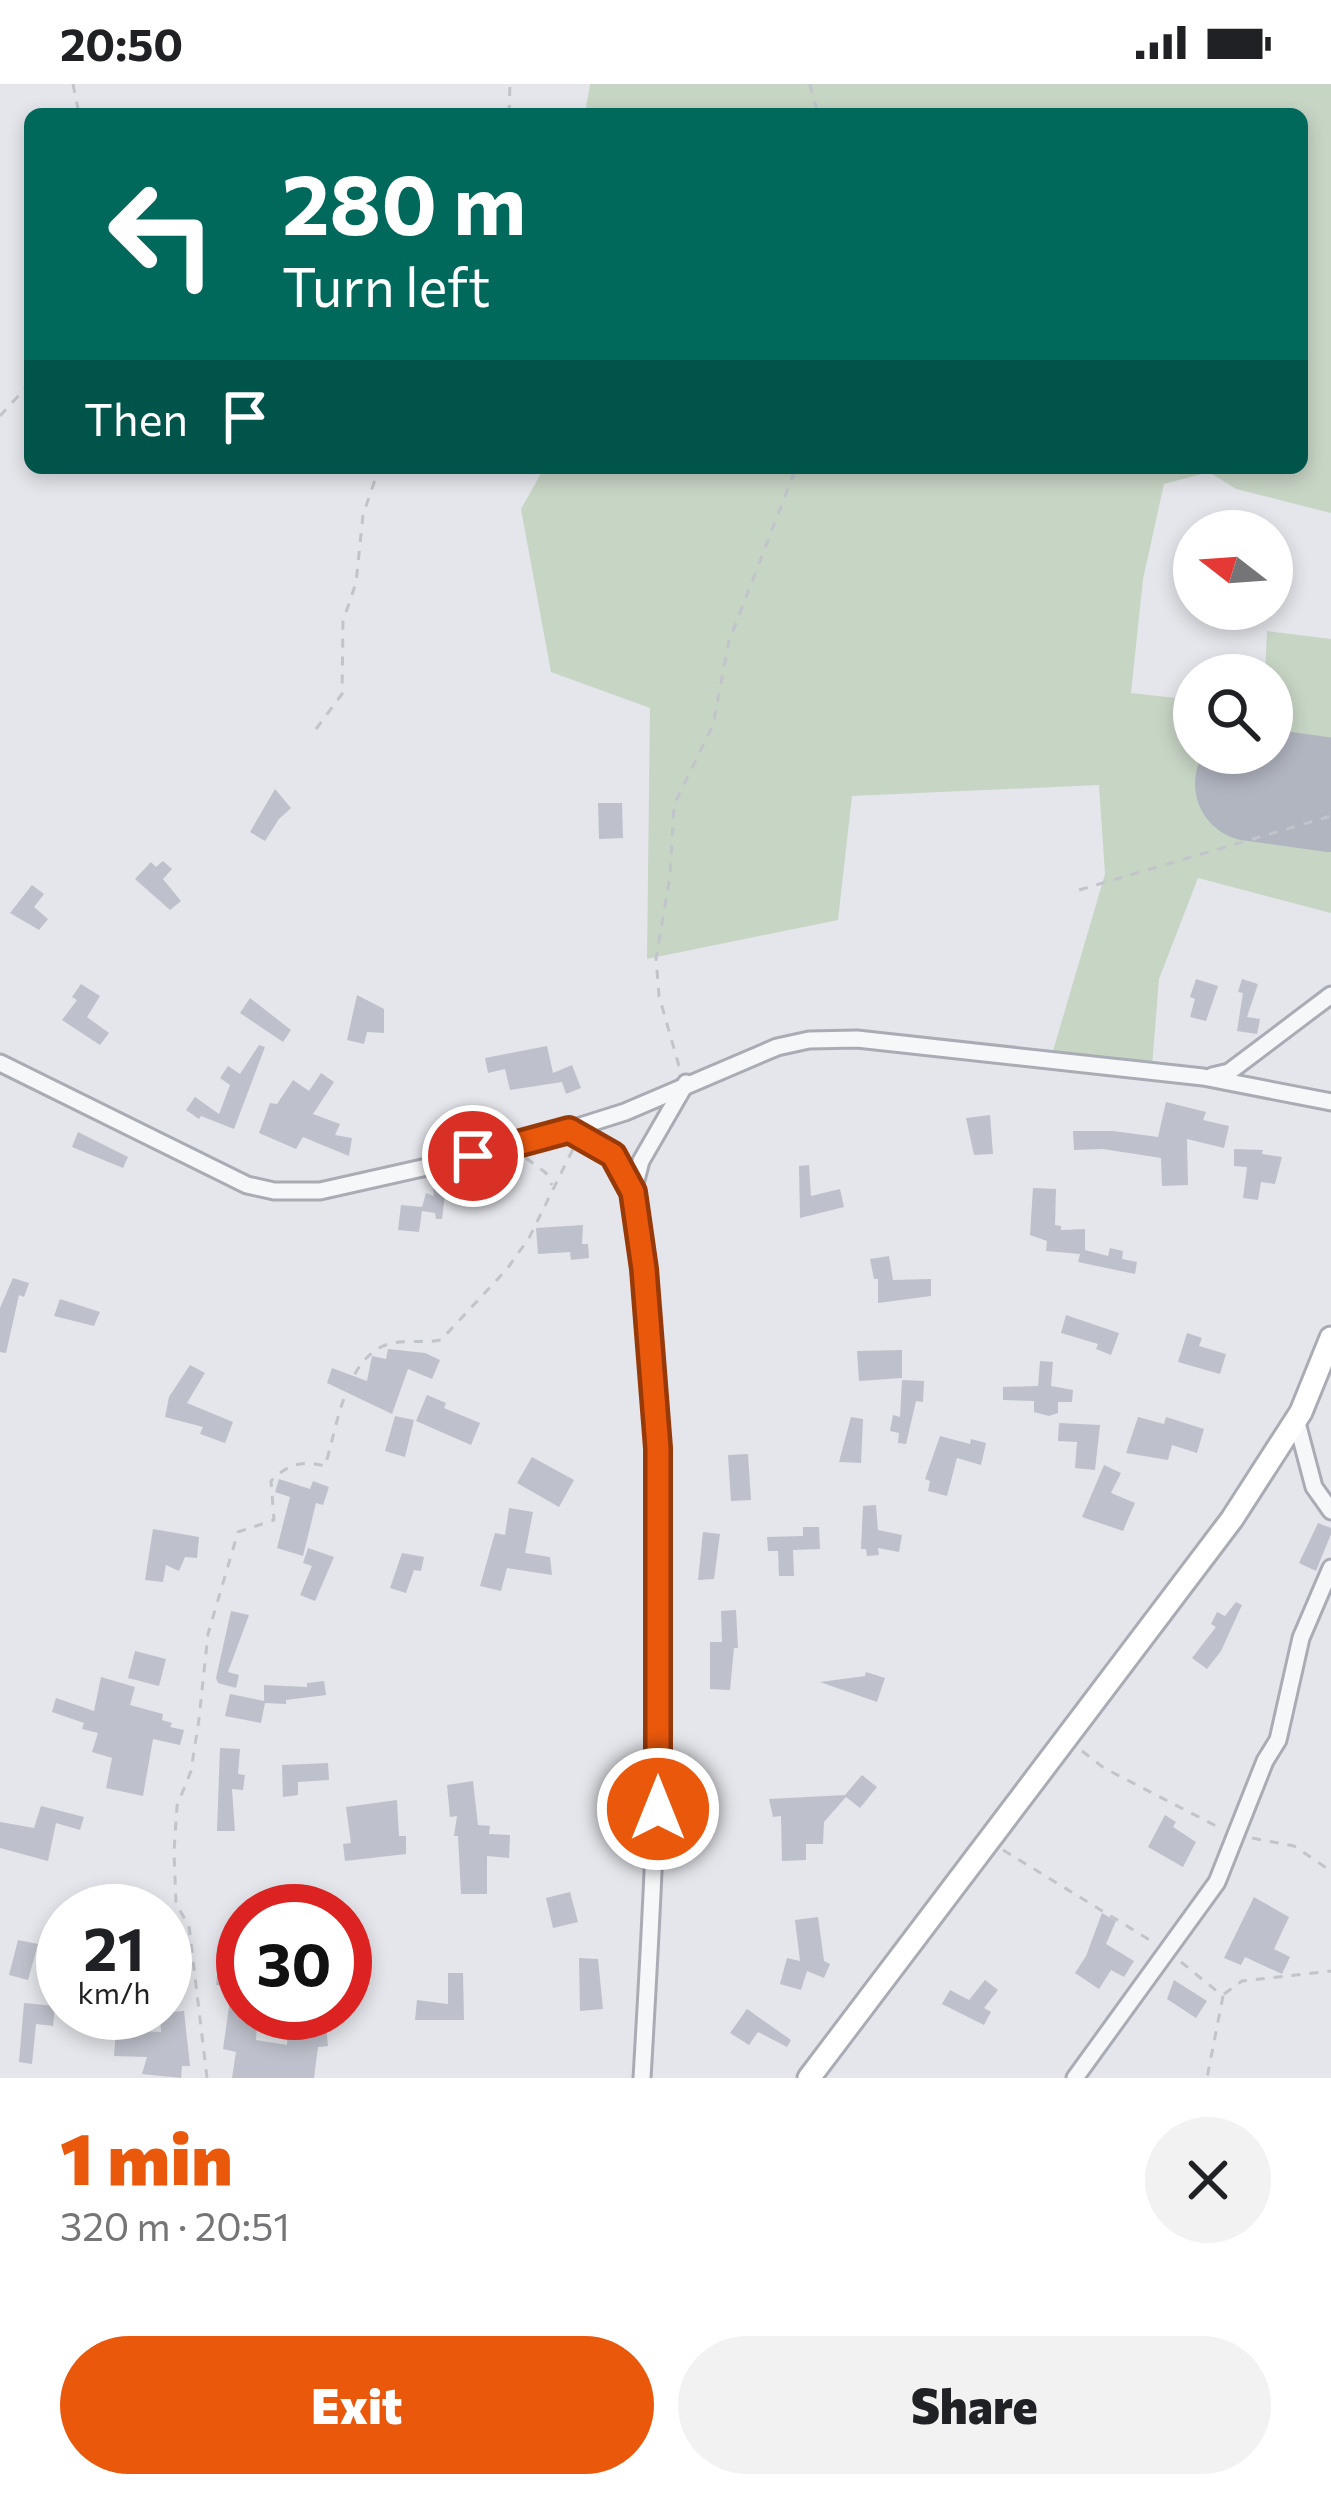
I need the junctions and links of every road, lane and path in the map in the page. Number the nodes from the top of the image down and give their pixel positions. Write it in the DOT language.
graph roads {
  1 [pos="24,389"];
  2 [pos="0,416"];
  3 [pos="377,474"];
  4 [pos="794,474"];
  5 [pos="316,729"];
  6 [pos="1331,816"];
  7 [pos="1079,890"];
  8 [pos="1331,995"];
  9 [pos="0,1063"];
  10 [pos="1203,1077"];
  11 [pos="686,1083"];
  12 [pos="1331,1102"];
  13 [pos="575,1133"];
  14 [pos="511,1148"];
  15 [pos="553,1187"];
  16 [pos="633,1192"];
  17 [pos="1331,1338"];
  18 [pos="1296,1420"];
  19 [pos="1331,1511"];
  20 [pos="1331,1568"];
  21 [pos="1065,1738"];
  22 [pos="1236,1835"];
  23 [pos="986,1839"];
  24 [pos="1331,1870"];
  25 [pos="1167,1950"];
  26 [pos="1331,1970"];
  27 [pos="1223,1996"];
  28 [pos="207,2078"];
  29 [pos="641,2078"];
  30 [pos="809,2078"];
  31 [pos="1075,2078"];
  32 [pos="1207,2078"];
  1 -- 2 [label="path"];
  3 -- 5 [label="path"];
  4 -- 11 [label="path"];
  6 -- 7 [label="path"];
  8 -- 10 [label="street"];
  9 -- 14 [label="street"];
  10 -- 11 [label="street"];
  10 -- 12 [label="street"];
  11 -- 13 [label="street"];
  11 -- 16 [label="street"];
  13 -- 14 [label="street"];
  13 -- 15 [label="path"];
  13 -- 16 [label="street"];
  14 -- 15 [label="path"];
  15 -- 28 [label="path"];
  16 -- 29 [label="street"];
  17 -- 18 [label="main road"];
  18 -- 19 [label="street"];
  18 -- 21 [label="main road"];
  20 -- 22 [label="street"];
  21 -- 22 [label="path"];
  21 -- 23 [label="main road"];
  22 -- 24 [label="path"];
  22 -- 25 [label="street"];
  23 -- 25 [label="path"];
  23 -- 30 [label="main road"];
  25 -- 27 [label="path"];
  25 -- 31 [label="street"];
  26 -- 27 [label="path"];
  27 -- 32 [label="path"];
}
